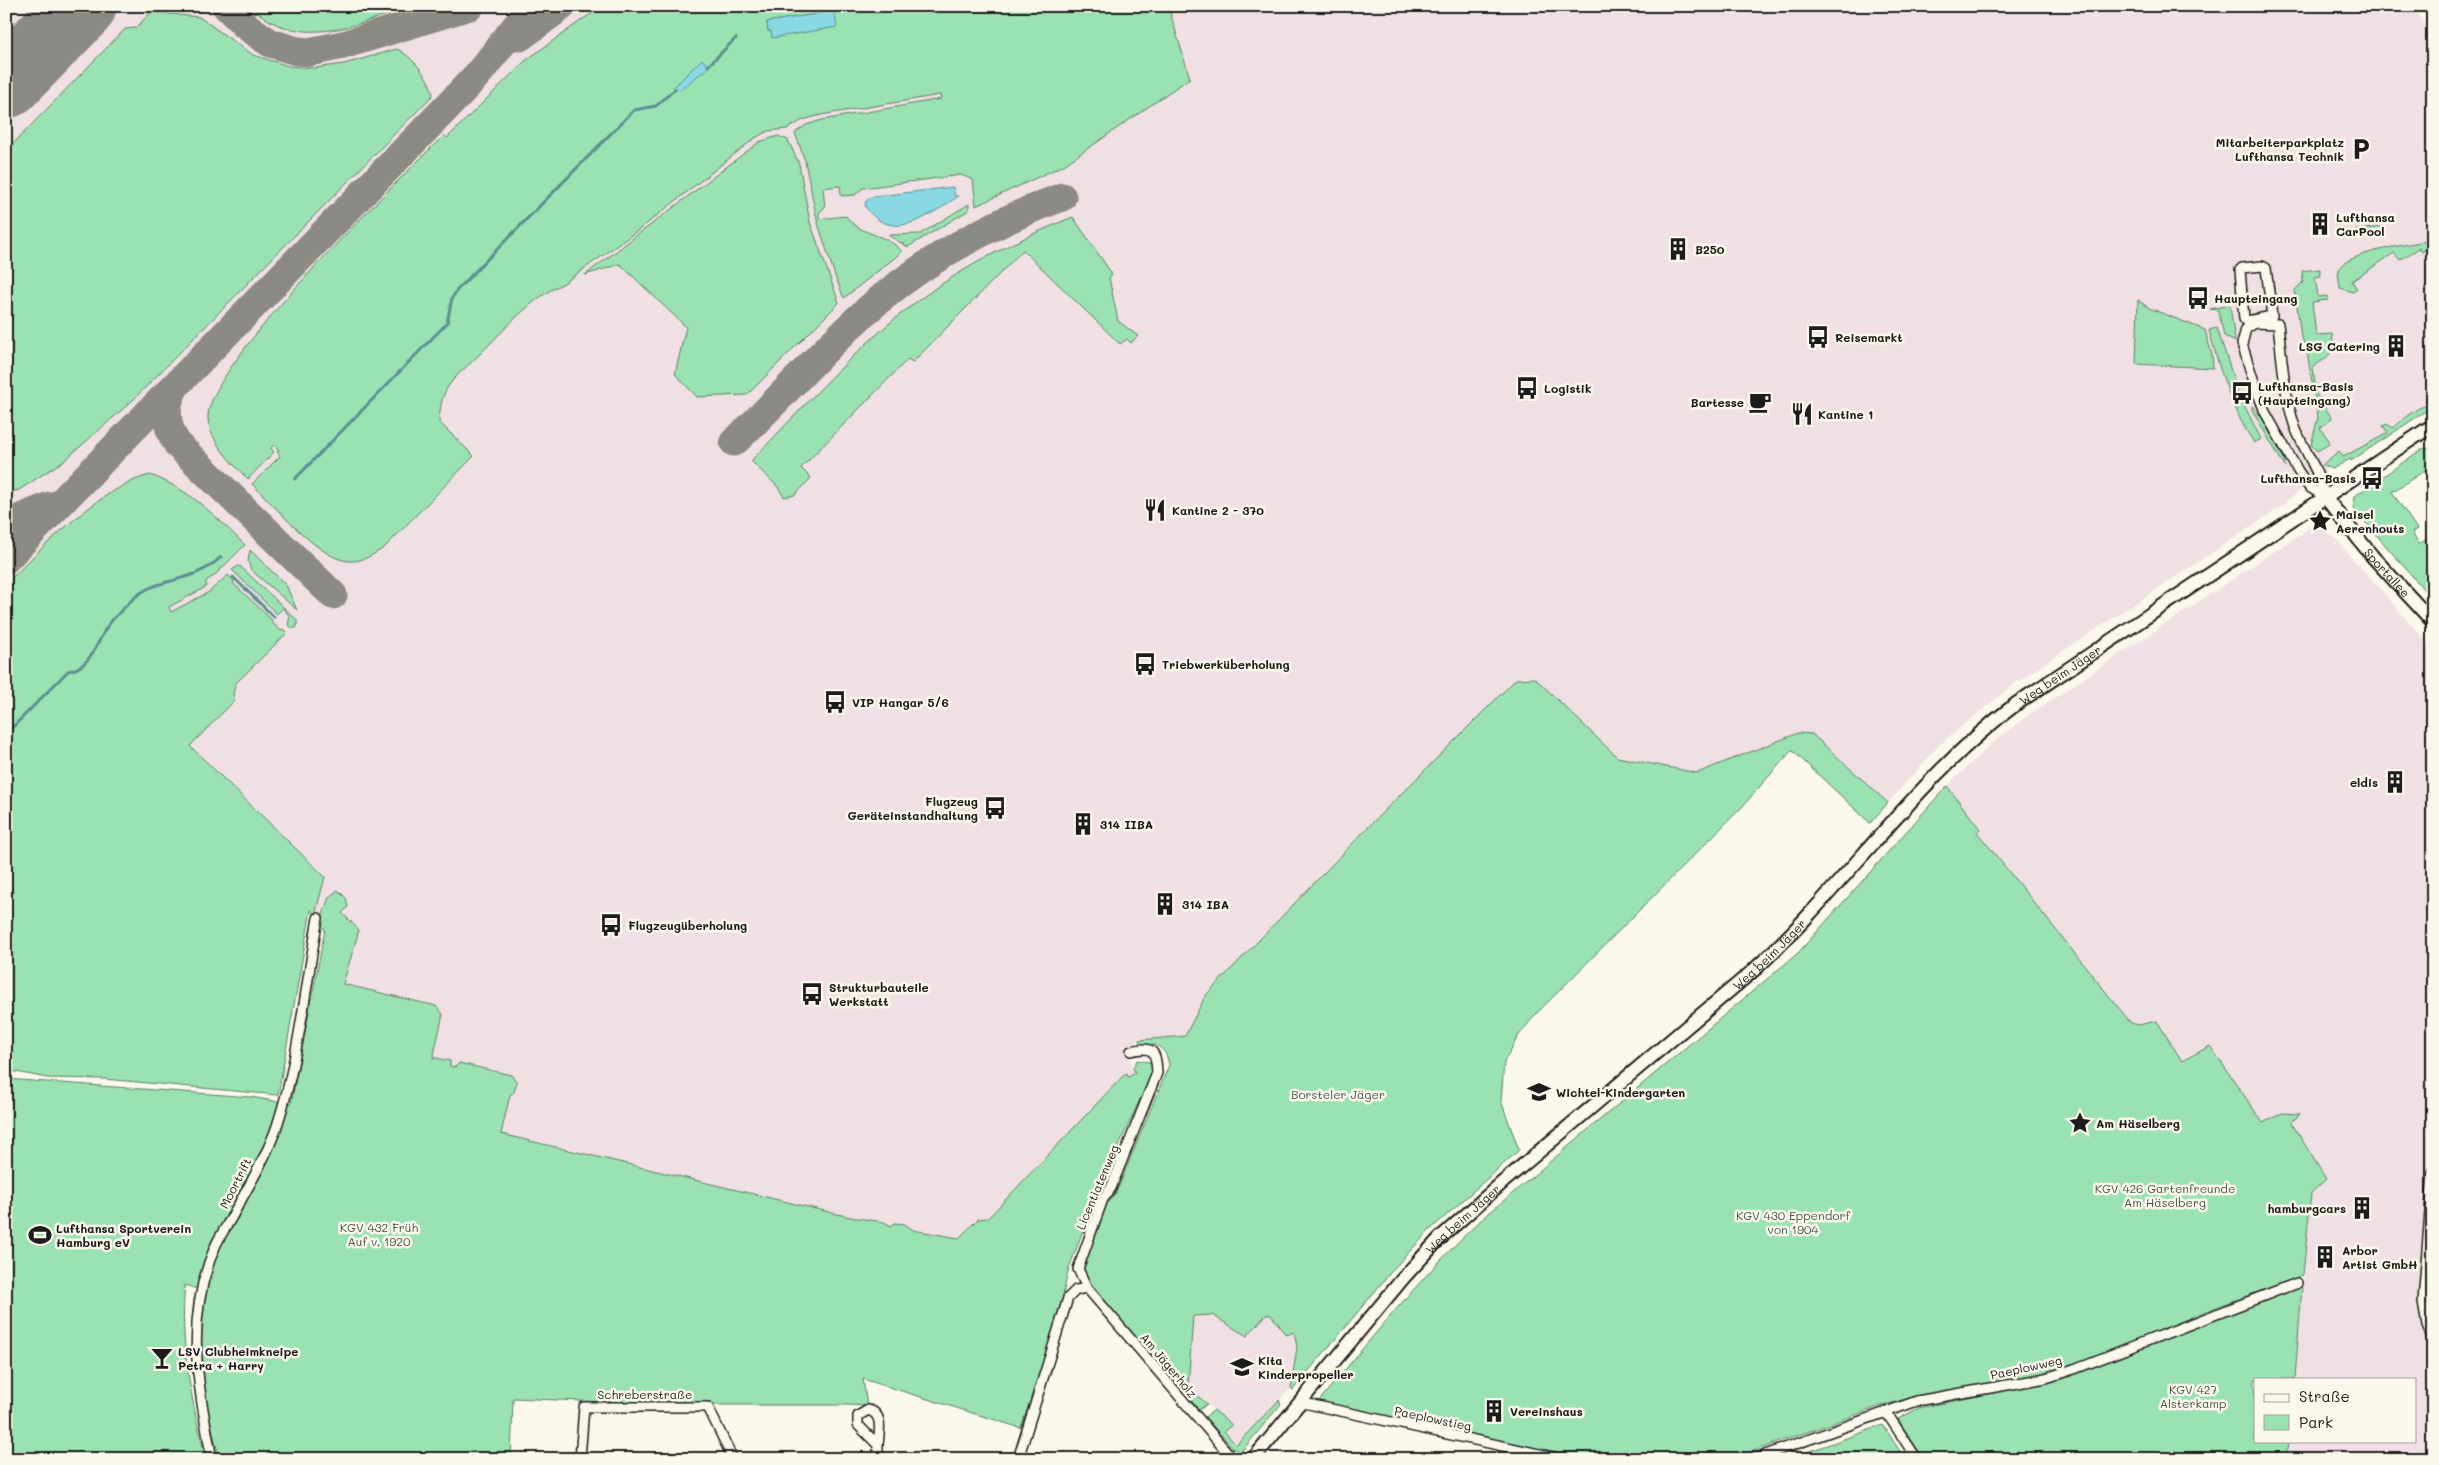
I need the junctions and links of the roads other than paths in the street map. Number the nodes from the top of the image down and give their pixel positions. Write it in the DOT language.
graph roads {
  1 [pos="2242,268"];
  2 [pos="2433,425"];
  3 [pos="2325,498"];
  4 [pos="2433,622"];
  5 [pos="318,918"];
  6 [pos="1131,1051"];
  7 [pos="2433,1172"];
  8 [pos="2297,1283"];
  9 [pos="1087,1288"];
  10 [pos="2433,1340"];
  11 [pos="1299,1402"];
  12 [pos="1886,1412"];
  13 [pos="878,1445"];
  14 [pos="212,1459"];
  15 [pos="580,1459"];
  16 [pos="733,1459"];
  17 [pos="878,1459"];
  18 [pos="1018,1459"];
  19 [pos="1233,1459"];
  20 [pos="1253,1459"];
  21 [pos="1563,1459"];
  22 [pos="1754,1459"];
  23 [pos="1917,1459"];
  1 -- 1 [label="street"];
  2 -- 3 [label="street, Weg beim Jäger"];
  3 -- 3 [label="street"];
  3 -- 4 [label="street, Sportallee"];
  3 -- 11 [label="street, Weg beim Jäger"];
  5 -- 14 [label="street, Moortrift"];
  6 -- 9 [label="street, Licentiatenweg"];
  7 -- 10 [label="street"];
  8 -- 12 [label="street, Paeplowweg"];
  9 -- 18 [label="street"];
  9 -- 19 [label="street, Am Jägerholz"];
  11 -- 20 [label="street, Weg beim Jäger"];
  11 -- 21 [label="street, Paeplowstieg"];
  12 -- 22 [label="street, Paeplowweg"];
  12 -- 23 [label="street"];
  13 -- 17 [label="street"];
  15 -- 16 [label="street, Schreberstraße"];
}
